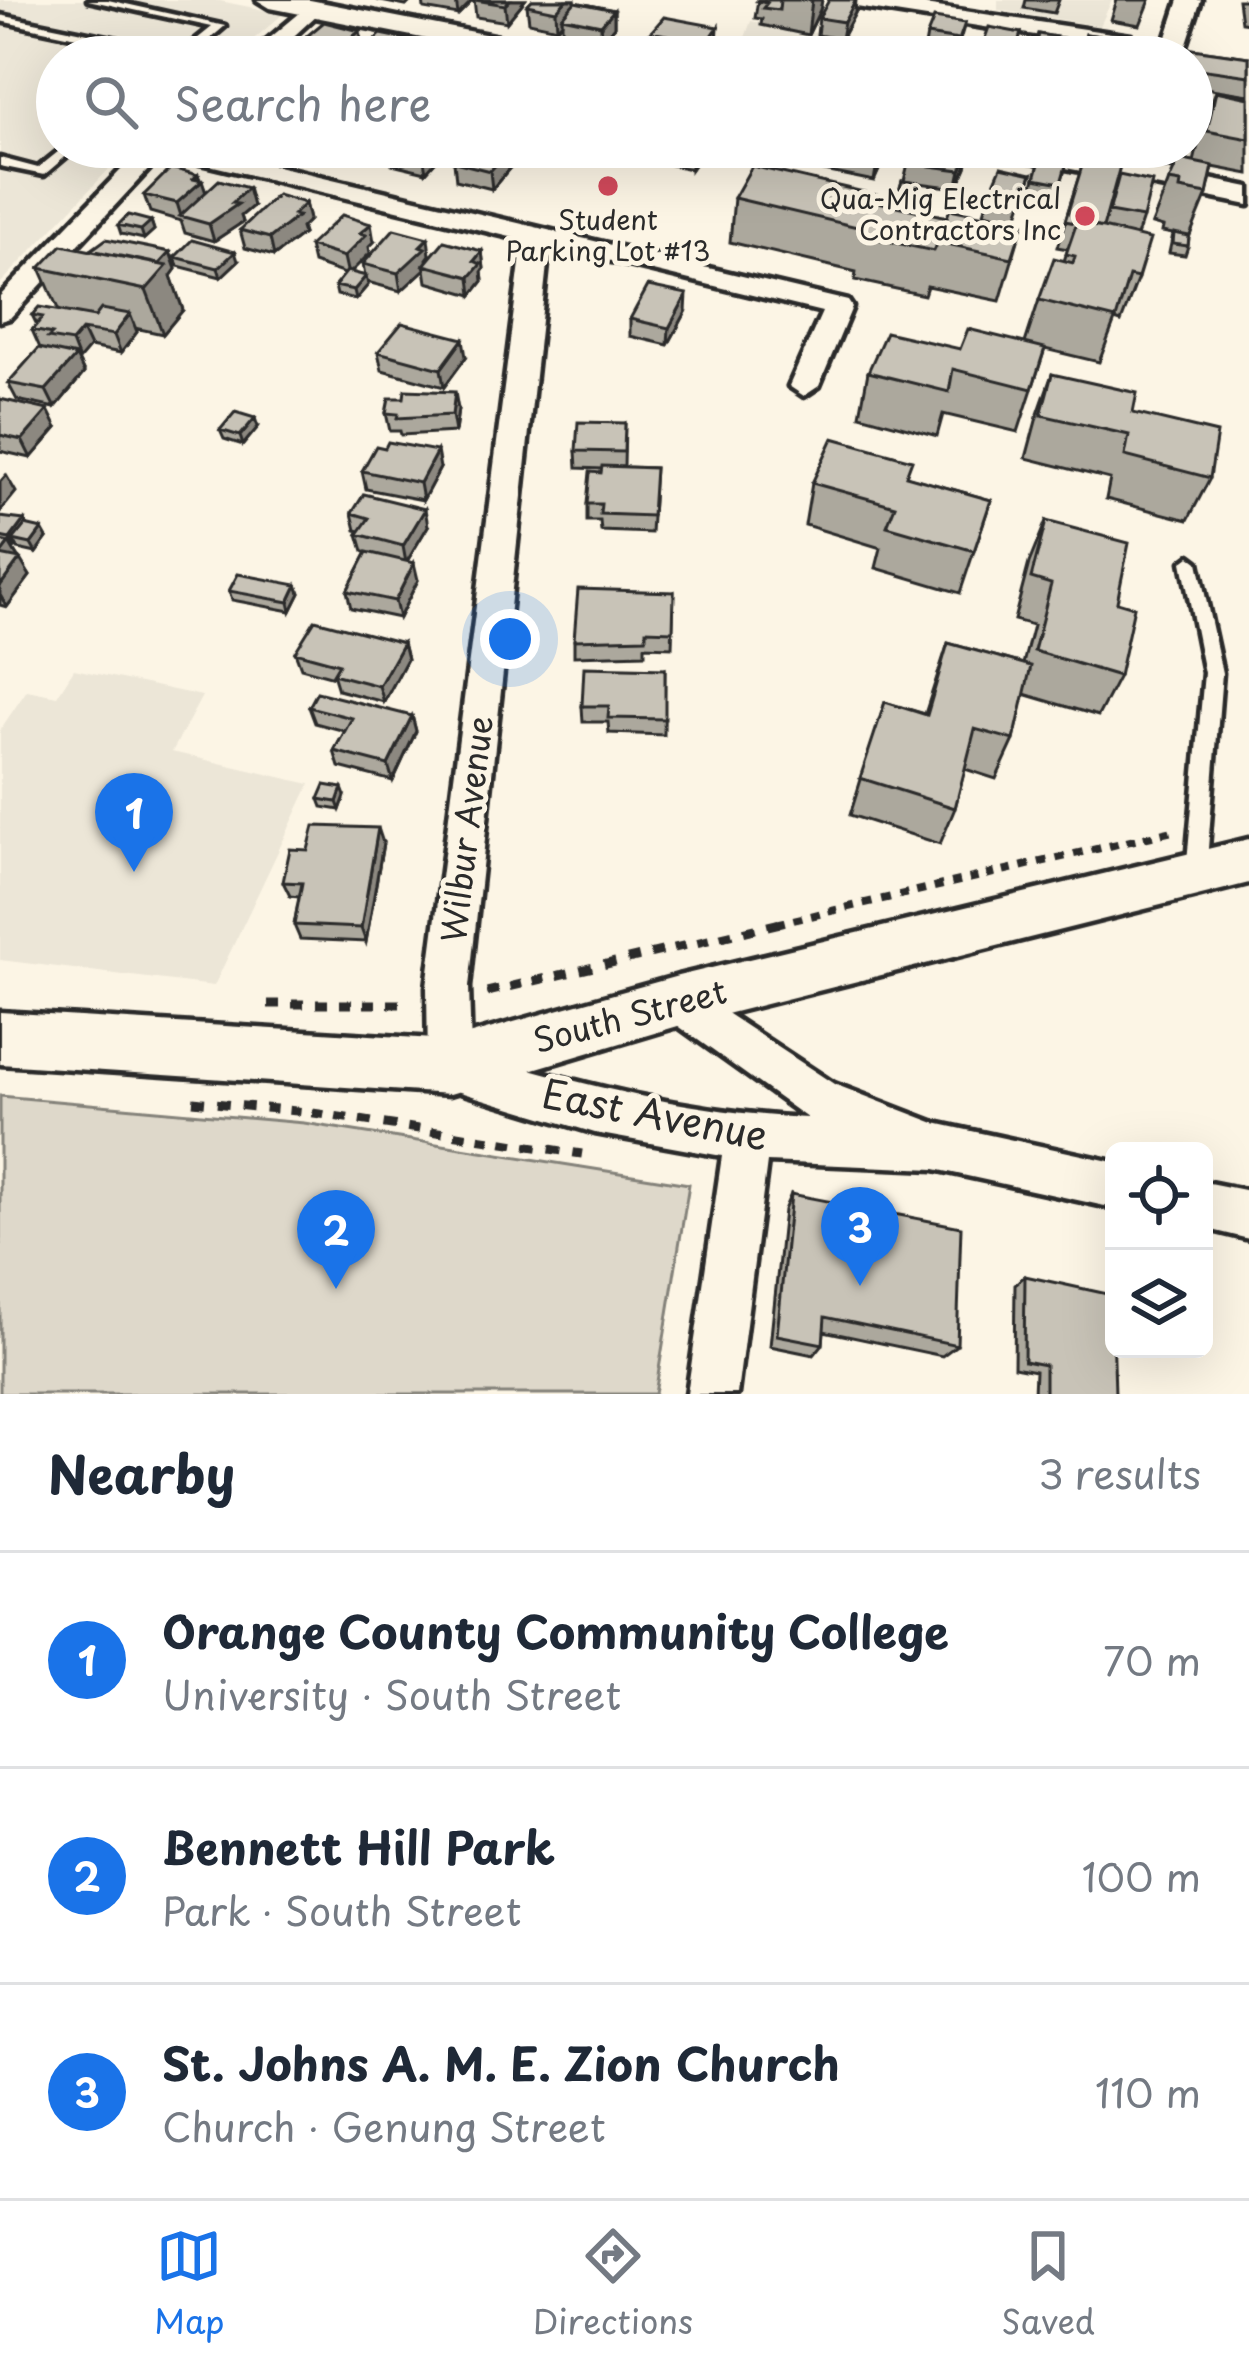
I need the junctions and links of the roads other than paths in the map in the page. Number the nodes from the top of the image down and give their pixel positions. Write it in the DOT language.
graph roads {
  1 [pos="93,0"];
  2 [pos="270,0"];
  3 [pos="850,0"];
  4 [pos="1190,0"];
  5 [pos="313,8"];
  6 [pos="0,19"];
  7 [pos="82,36"];
  8 [pos="208,36"];
  9 [pos="282,36"];
  10 [pos="454,36"];
  11 [pos="1086,36"];
  12 [pos="1186,36"];
  13 [pos="0,162"];
  14 [pos="45,168"];
  15 [pos="136,168"];
  16 [pos="255,168"];
  17 [pos="1111,168"];
  18 [pos="1249,196"];
  19 [pos="537,235"];
  20 [pos="0,312"];
  21 [pos="804,386"];
  22 [pos="1190,562"];
  23 [pos="1200,848"];
  24 [pos="1249,861"];
  25 [pos="678,1001"];
  26 [pos="0,1038"];
  27 [pos="450,1067"];
  28 [pos="747,1138"];
  29 [pos="935,1146"];
  30 [pos="1105,1183"];
  31 [pos="1213,1207"];
  32 [pos="1249,1215"];
  33 [pos="712,1394"];
  1 -- 8 [label="lane"];
  2 -- 5 [label="street"];
  3 -- 11 [label="street"];
  4 -- 12 [label="street"];
  5 -- 9 [label="street"];
  5 -- 10 [label="street"];
  6 -- 7 [label="lane"];
  13 -- 14 [label="lane"];
  15 -- 20 [label="street"];
  16 -- 19 [label="street"];
  17 -- 18 [label="street"];
  19 -- 21 [label="street"];
  19 -- 27 [label="street, Wilbur Avenue"];
  22 -- 23 [label="lane"];
  23 -- 24 [label="street, South Street"];
  23 -- 25 [label="street, South Street"];
  25 -- 27 [label="street, South Street"];
  25 -- 29 [label="street, East Avenue"];
  26 -- 27 [label="street, South Street"];
  27 -- 28 [label="street, East Avenue"];
  28 -- 29 [label="street, East Avenue"];
  28 -- 33 [label="street"];
  29 -- 30 [label="street, East Avenue"];
  31 -- 32 [label="street"];
}
